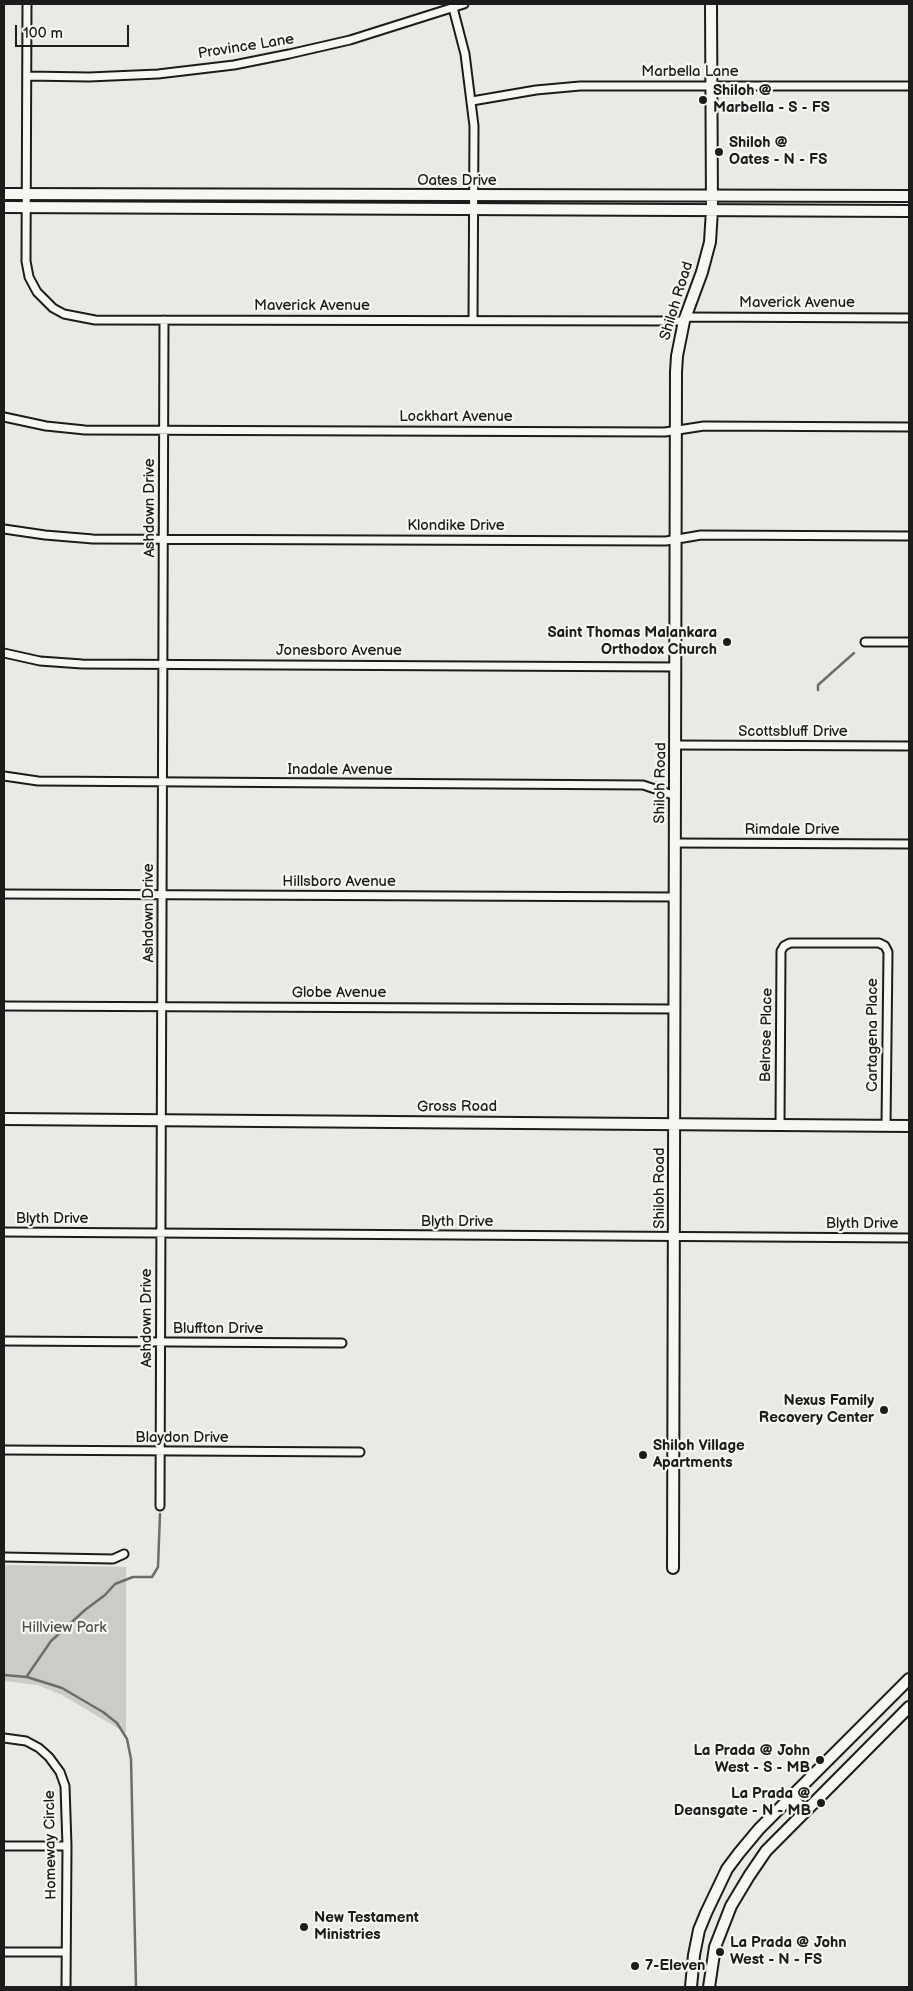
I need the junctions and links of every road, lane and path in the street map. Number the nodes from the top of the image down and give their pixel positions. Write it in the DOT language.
graph roads {
  1 [pos="27,4"];
  2 [pos="464,4"];
  3 [pos="711,4"];
  4 [pos="453,6"];
  5 [pos="27,76"];
  6 [pos="712,86"];
  7 [pos="909,86"];
  8 [pos="472,101"];
  9 [pos="4,194"];
  10 [pos="26,194"];
  11 [pos="475,196"];
  12 [pos="711,196"];
  13 [pos="909,196"];
  14 [pos="4,207"];
  15 [pos="26,207"];
  16 [pos="474,208"];
  17 [pos="712,210"];
  18 [pos="909,211"];
  19 [pos="909,318"];
  20 [pos="684,319"];
  21 [pos="164,320"];
  22 [pos="473,320"];
  23 [pos="4,417"];
  24 [pos="909,427"];
  25 [pos="164,430"];
  26 [pos="676,430"];
  27 [pos="4,529"];
  28 [pos="909,536"];
  29 [pos="163,539"];
  30 [pos="676,540"];
  31 [pos="865,642"];
  32 [pos="909,642"];
  33 [pos="4,653"];
  34 [pos="163,664"];
  35 [pos="676,666"];
  36 [pos="676,745"];
  37 [pos="909,746"];
  38 [pos="4,776"];
  39 [pos="163,783"];
  40 [pos="676,796"];
  41 [pos="675,843"];
  42 [pos="909,844"];
  43 [pos="4,894"];
  44 [pos="163,895"];
  45 [pos="675,897"];
  46 [pos="885,946"];
  47 [pos="4,1006"];
  48 [pos="163,1006"];
  49 [pos="675,1009"];
  50 [pos="4,1119"];
  51 [pos="162,1120"];
  52 [pos="675,1124"];
  53 [pos="780,1124"];
  54 [pos="886,1125"];
  55 [pos="909,1126"];
  56 [pos="4,1232"];
  57 [pos="162,1233"];
  58 [pos="674,1237"];
  59 [pos="909,1238"];
  60 [pos="4,1341"];
  61 [pos="161,1342"];
  62 [pos="342,1343"];
  63 [pos="4,1450"];
  64 [pos="160,1451"];
  65 [pos="360,1452"];
  66 [pos="160,1506"];
  67 [pos="124,1554"];
  68 [pos="4,1557"];
  69 [pos="673,1568"];
  70 [pos="909,1679"];
  71 [pos="909,1707"];
  72 [pos="4,1738"];
  73 [pos="791,1797"];
  74 [pos="805,1811"];
  75 [pos="4,1846"];
  76 [pos="67,1846"];
  77 [pos="4,1952"];
  78 [pos="66,1952"];
  79 [pos="66,1987"];
  80 [pos="692,1987"];
  81 [pos="709,1987"];
  1 -- 5 [label="street, Maverick Avenue"];
  2 -- 4 [label="street, Province Lane"];
  3 -- 6 [label="main road, Shiloh Road"];
  4 -- 5 [label="street, Province Lane"];
  4 -- 8 [label="street"];
  5 -- 10 [label="street, Maverick Avenue"];
  6 -- 7 [label="street, Marbella Lane"];
  6 -- 8 [label="street, Marbella Lane"];
  6 -- 12 [label="main road, Shiloh Road"];
  8 -- 11 [label="street"];
  9 -- 10 [label="main road, Oates Drive"];
  10 -- 11 [label="main road, Oates Drive"];
  10 -- 15 [label="street, Maverick Avenue"];
  11 -- 12 [label="main road, Oates Drive"];
  11 -- 16 [label="street"];
  12 -- 13 [label="main road, Oates Drive"];
  12 -- 17 [label="main road, Shiloh Road"];
  14 -- 15 [label="main road, Oates Drive"];
  15 -- 16 [label="main road, Oates Drive"];
  15 -- 21 [label="street, Maverick Avenue"];
  16 -- 17 [label="main road, Oates Drive"];
  16 -- 22 [label="street"];
  17 -- 18 [label="main road, Oates Drive"];
  17 -- 20 [label="main road, Shiloh Road"];
  19 -- 20 [label="street, Maverick Avenue"];
  20 -- 22 [label="street, Maverick Avenue"];
  20 -- 26 [label="main road, Shiloh Road"];
  21 -- 22 [label="street, Maverick Avenue"];
  21 -- 25 [label="street, Ashdown Drive"];
  23 -- 25 [label="street, Lockhart Avenue"];
  24 -- 26 [label="street, Lockhart Avenue"];
  25 -- 26 [label="street, Lockhart Avenue"];
  25 -- 29 [label="street, Ashdown Drive"];
  26 -- 30 [label="main road, Shiloh Road"];
  27 -- 29 [label="street, Klondike Drive"];
  28 -- 30 [label="street, Klondike Drive"];
  29 -- 30 [label="street, Klondike Drive"];
  29 -- 34 [label="street, Ashdown Drive"];
  30 -- 35 [label="main road, Shiloh Road"];
  31 -- 32 [label="street"];
  33 -- 34 [label="street, Jonesboro Avenue"];
  34 -- 35 [label="street, Jonesboro Avenue"];
  34 -- 39 [label="street, Ashdown Drive"];
  35 -- 36 [label="main road, Shiloh Road"];
  36 -- 37 [label="street, Scottsbluff Drive"];
  36 -- 40 [label="main road, Shiloh Road"];
  38 -- 39 [label="street, Inadale Avenue"];
  39 -- 40 [label="street, Inadale Avenue"];
  39 -- 44 [label="street, Ashdown Drive"];
  40 -- 41 [label="main road, Shiloh Road"];
  41 -- 42 [label="street, Rimdale Drive"];
  41 -- 45 [label="main road, Shiloh Road"];
  43 -- 44 [label="street, Hillsboro Avenue"];
  44 -- 45 [label="street, Hillsboro Avenue"];
  44 -- 48 [label="street, Ashdown Drive"];
  45 -- 49 [label="main road, Shiloh Road"];
  46 -- 53 [label="street, Belrose Place"];
  46 -- 54 [label="street, Cartagena Place"];
  47 -- 48 [label="street, Globe Avenue"];
  48 -- 49 [label="street, Globe Avenue"];
  48 -- 51 [label="street, Ashdown Drive"];
  49 -- 52 [label="main road, Shiloh Road"];
  50 -- 51 [label="main road, Gross Road"];
  51 -- 52 [label="main road, Gross Road"];
  51 -- 57 [label="street, Ashdown Drive"];
  52 -- 53 [label="main road, Gross Road"];
  52 -- 58 [label="main road, Shiloh Road"];
  53 -- 54 [label="main road, Gross Road"];
  54 -- 55 [label="main road, Gross Road"];
  56 -- 57 [label="street, Blyth Drive"];
  57 -- 58 [label="street, Blyth Drive"];
  57 -- 61 [label="street, Ashdown Drive"];
  58 -- 59 [label="street, Blyth Drive"];
  58 -- 69 [label="main road, Shiloh Road"];
  60 -- 61 [label="street, Bluffton Drive"];
  61 -- 62 [label="street, Bluffton Drive"];
  61 -- 64 [label="street, Ashdown Drive"];
  63 -- 64 [label="street, Blaydon Drive"];
  64 -- 65 [label="street, Blaydon Drive"];
  64 -- 66 [label="street, Ashdown Drive"];
  67 -- 68 [label="street"];
  70 -- 73 [label="main road"];
  71 -- 74 [label="main road"];
  72 -- 76 [label="street, Homeway Circle"];
  73 -- 74 [label="main road"];
  73 -- 80 [label="main road"];
  74 -- 81 [label="main road"];
  75 -- 76 [label="street"];
  76 -- 78 [label="street, Homeway Circle"];
  77 -- 78 [label="street"];
  78 -- 79 [label="street, Homeway Circle"];
}
